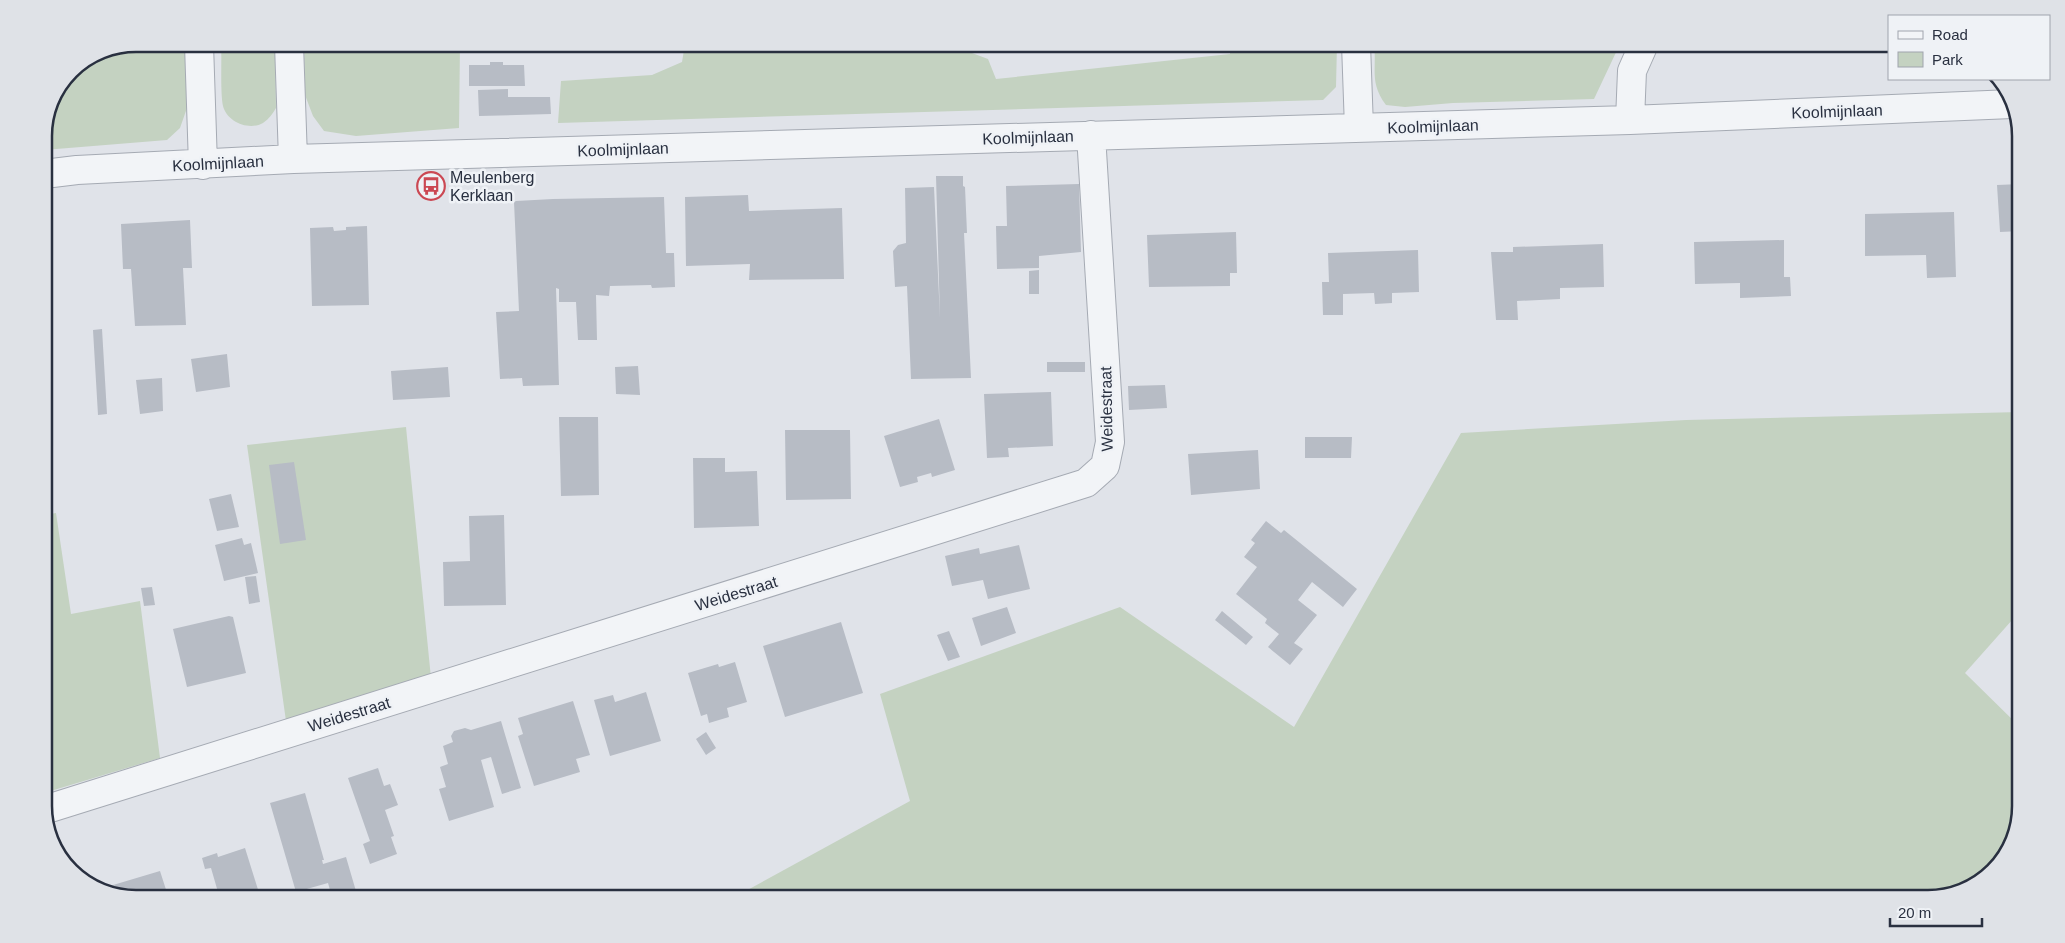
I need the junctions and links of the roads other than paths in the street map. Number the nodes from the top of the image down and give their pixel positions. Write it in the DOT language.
graph roads {
  1 [pos="200,52"];
  2 [pos="290,52"];
  3 [pos="1356,52"];
  4 [pos="1640,52"];
  5 [pos="2006,104"];
  6 [pos="1630,120"];
  7 [pos="1359,128"];
  8 [pos="1091,135"];
  9 [pos="293,159"];
  10 [pos="203,165"];
  11 [pos="53,173"];
  12 [pos="53,807"];
  1 -- 10 [label="street"];
  2 -- 9 [label="street"];
  3 -- 7 [label="street"];
  4 -- 6 [label="street"];
  5 -- 6 [label="street, Koolmijnlaan"];
  6 -- 7 [label="street, Koolmijnlaan"];
  7 -- 8 [label="street, Koolmijnlaan"];
  8 -- 9 [label="street, Koolmijnlaan"];
  8 -- 12 [label="street, Weidestraat"];
  9 -- 10 [label="street, Koolmijnlaan"];
  10 -- 11 [label="street, Koolmijnlaan"];
}
